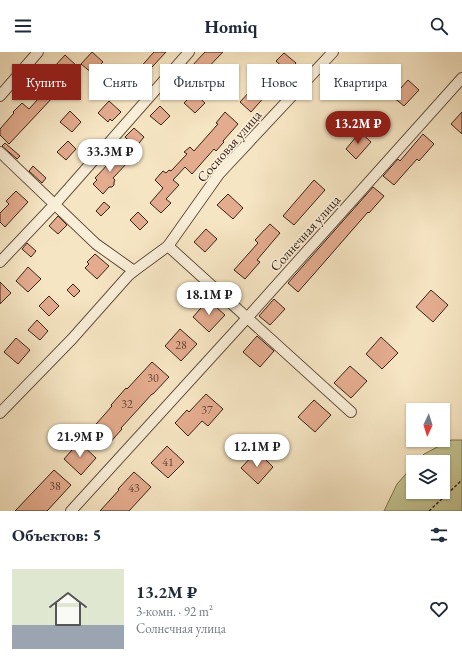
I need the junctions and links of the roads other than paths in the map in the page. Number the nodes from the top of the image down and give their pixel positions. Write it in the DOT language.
graph roads {
  1 [pos="38,52"];
  2 [pos="189,52"];
  3 [pos="333,52"];
  4 [pos="462,78"];
  5 [pos="0,96"];
  6 [pos="0,152"];
  7 [pos="55,204"];
  8 [pos="168,246"];
  9 [pos="0,262"];
  10 [pos="134,271"];
  11 [pos="248,318"];
  12 [pos="351,412"];
  13 [pos="0,413"];
  14 [pos="71,511"];
  1 -- 5 [label="street"];
  2 -- 7 [label="street"];
  3 -- 8 [label="street, Сосновая улица"];
  4 -- 11 [label="street, Солнечная улица"];
  6 -- 7 [label="street"];
  7 -- 9 [label="street"];
  7 -- 10 [label="street"];
  8 -- 10 [label="street, Сосновая улица"];
  8 -- 11 [label="street"];
  10 -- 13 [label="street"];
  11 -- 12 [label="street"];
  11 -- 14 [label="street, Солнечная улица"];
}
